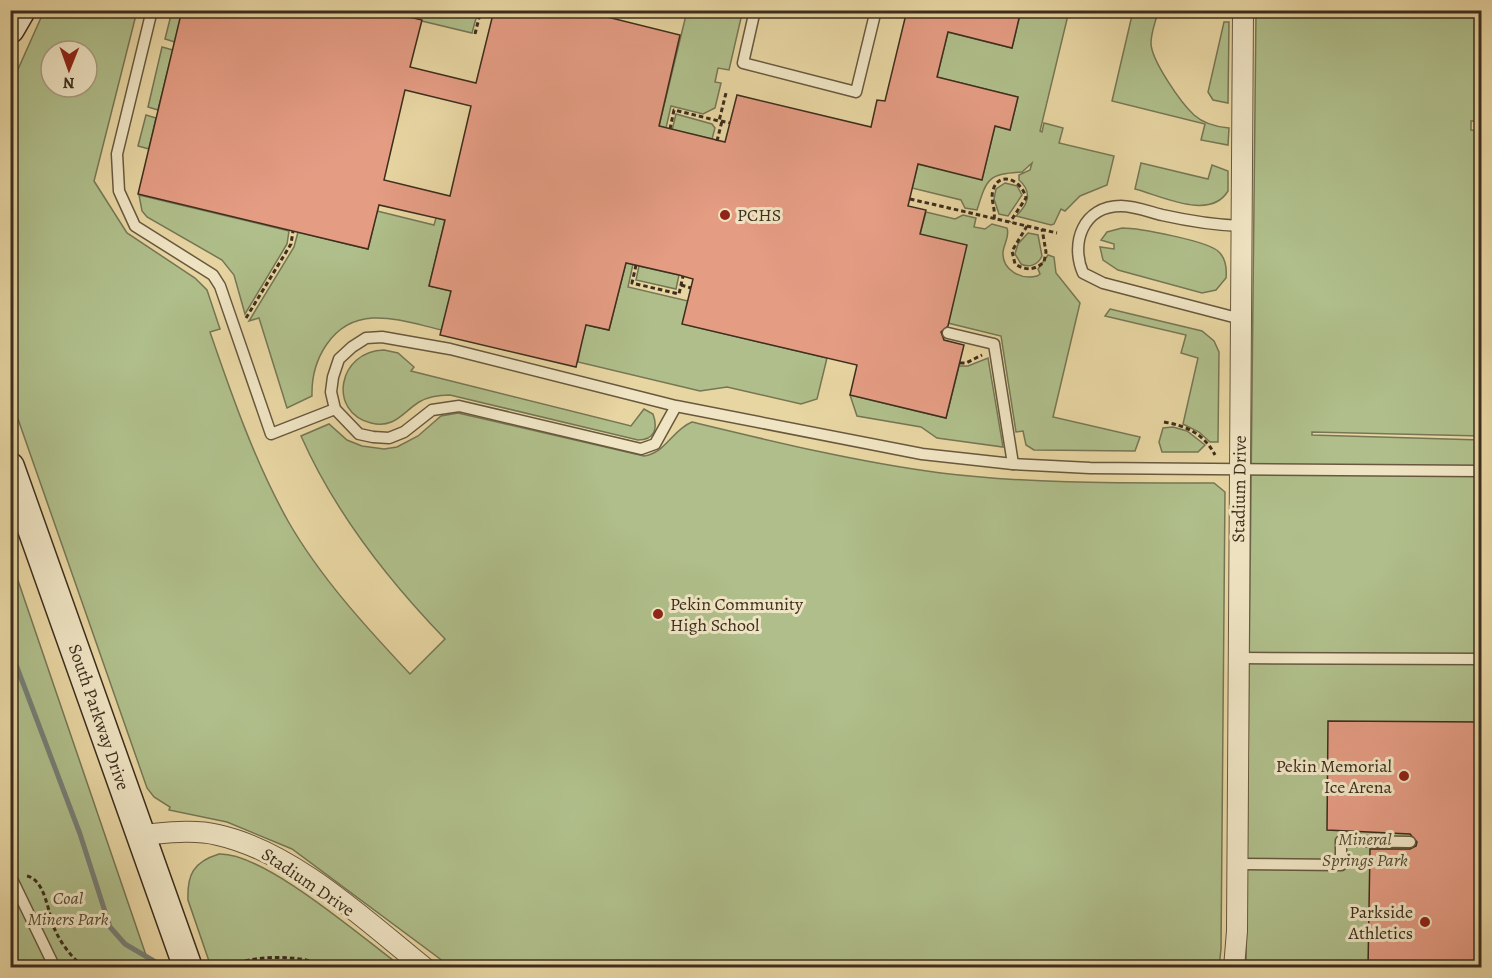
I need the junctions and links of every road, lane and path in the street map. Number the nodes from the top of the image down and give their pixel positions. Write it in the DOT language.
graph roads {
  1 [pos="21,10"];
  2 [pos="152,10"];
  3 [pos="481,10"];
  4 [pos="648,10"];
  5 [pos="656,10"];
  6 [pos="755,10"];
  7 [pos="876,10"];
  8 [pos="1243,10"];
  9 [pos="10,30"];
  10 [pos="475,34"];
  11 [pos="726,93"];
  12 [pos="720,121"];
  13 [pos="730,123"];
  14 [pos="670,129"];
  15 [pos="717,141"];
  16 [pos="910,199"];
  17 [pos="994,219"];
  18 [pos="1010,222"];
  19 [pos="1027,226"];
  20 [pos="1241,226"];
  21 [pos="1042,230"];
  22 [pos="293,231"];
  23 [pos="1057,233"];
  24 [pos="636,265"];
  25 [pos="683,276"];
  26 [pos="681,285"];
  27 [pos="691,288"];
  28 [pos="1240,319"];
  29 [pos="244,322"];
  30 [pos="948,333"];
  31 [pos="986,353"];
  32 [pos="960,363"];
  33 [pos="676,406"];
  34 [pos="335,409"];
  35 [pos="1164,422"];
  36 [pos="1215,455"];
  37 [pos="1013,464"];
  38 [pos="10,467"];
  39 [pos="1240,468"];
  40 [pos="1482,471"];
  41 [pos="1238,658"];
  42 [pos="1482,659"];
  43 [pos="141,835"];
  44 [pos="1410,842"];
  45 [pos="1237,864"];
  46 [pos="13,878"];
  47 [pos="55,968"];
  48 [pos="85,968"];
  49 [pos="188,968"];
  50 [pos="216,968"];
  51 [pos="332,968"];
  52 [pos="425,968"];
  53 [pos="1234,968"];
  1 -- 9 [label="main road"];
  2 -- 34 [label="lane"];
  3 -- 10 [label="path"];
  4 -- 5 [label="lane"];
  6 -- 7 [label="lane"];
  8 -- 20 [label="street, Stadium Drive"];
  11 -- 12 [label="path"];
  12 -- 13 [label="path"];
  12 -- 14 [label="path"];
  12 -- 15 [label="path"];
  16 -- 17 [label="path"];
  17 -- 18 [label="path"];
  17 -- 18 [label="path"];
  18 -- 19 [label="path"];
  19 -- 21 [label="path"];
  19 -- 21 [label="path"];
  20 -- 28 [label="street, Stadium Drive"];
  20 -- 28 [label="lane"];
  21 -- 23 [label="path"];
  22 -- 29 [label="path"];
  24 -- 26 [label="path"];
  25 -- 26 [label="path"];
  26 -- 27 [label="path"];
  28 -- 39 [label="street, Stadium Drive"];
  30 -- 37 [label="lane"];
  31 -- 32 [label="path"];
  33 -- 34 [label="lane"];
  33 -- 34 [label="lane"];
  33 -- 37 [label="lane"];
  35 -- 36 [label="path"];
  37 -- 39 [label="lane"];
  38 -- 43 [label="main road, South Parkway Drive"];
  39 -- 40 [label="lane"];
  39 -- 41 [label="street, Stadium Drive"];
  41 -- 42 [label="lane"];
  41 -- 45 [label="street, Stadium Drive"];
  43 -- 49 [label="main road, South Parkway Drive"];
  43 -- 52 [label="street, Stadium Drive"];
  44 -- 45 [label="lane"];
  45 -- 53 [label="street, Stadium Drive"];
  46 -- 47 [label="lane"];
  46 -- 48 [label="path"];
  50 -- 51 [label="path"];
}
